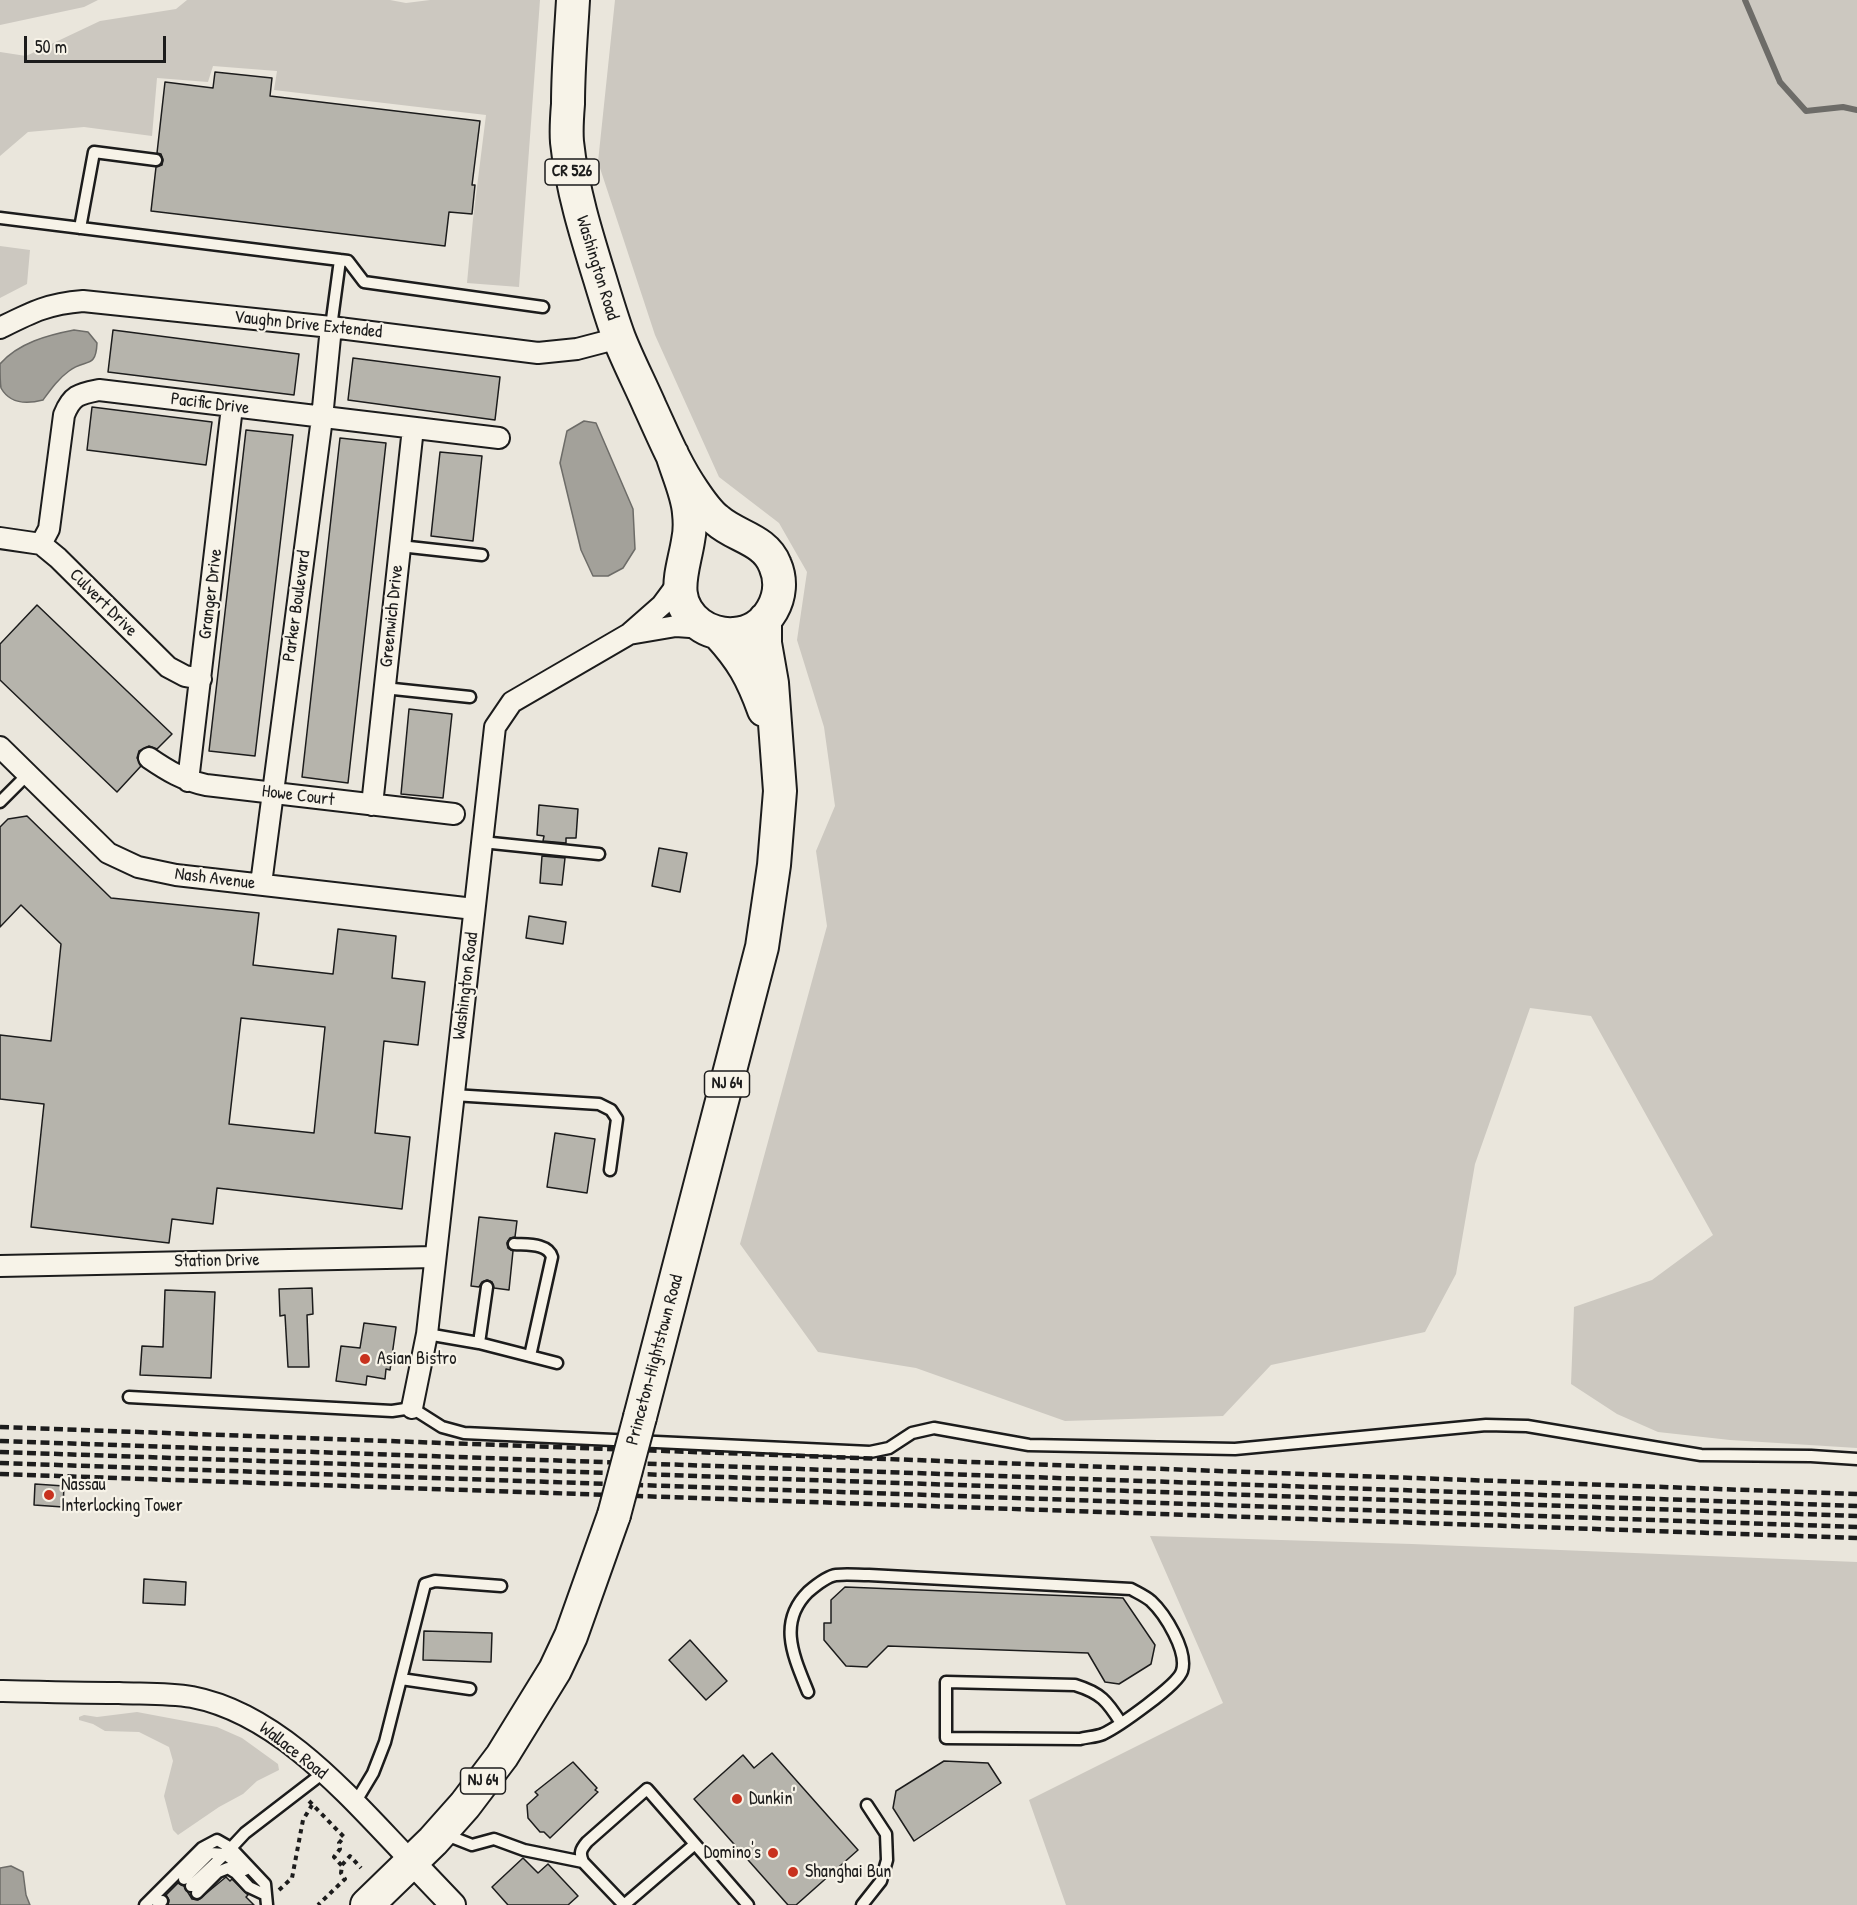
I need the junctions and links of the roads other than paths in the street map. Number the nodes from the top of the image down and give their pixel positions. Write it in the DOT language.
graph roads {
  1 [pos="573,0"];
  2 [pos="156,160"];
  3 [pos="0,218"];
  4 [pos="80,228"];
  5 [pos="340,260"];
  6 [pos="543,307"];
  7 [pos="331,327"];
  8 [pos="0,328"];
  9 [pos="619,338"];
  10 [pos="232,406"];
  11 [pos="322,418"];
  12 [pos="413,428"];
  13 [pos="499,438"];
  14 [pos="672,454"];
  15 [pos="738,535"];
  16 [pos="0,538"];
  17 [pos="41,544"];
  18 [pos="400,546"];
  19 [pos="482,555"];
  20 [pos="681,574"];
  21 [pos="765,619"];
  22 [pos="711,631"];
  23 [pos="629,634"];
  24 [pos="201,679"];
  25 [pos="384,688"];
  26 [pos="470,698"];
  27 [pos="776,745"];
  28 [pos="0,747"];
  29 [pos="149,758"];
  30 [pos="28,774"];
  31 [pos="188,781"];
  32 [pos="273,793"];
  33 [pos="0,802"];
  34 [pos="372,805"];
  35 [pos="454,814"];
  36 [pos="482,842"];
  37 [pos="599,854"];
  38 [pos="261,884"];
  39 [pos="474,909"];
  40 [pos="453,1095"];
  41 [pos="610,1170"];
  42 [pos="514,1244"];
  43 [pos="434,1257"];
  44 [pos="0,1266"];
  45 [pos="487,1287"];
  46 [pos="427,1334"];
  47 [pos="479,1343"];
  48 [pos="530,1356"];
  49 [pos="557,1363"];
  50 [pos="129,1397"];
  51 [pos="412,1408"];
  52 [pos="1857,1459"];
  53 [pos="501,1586"];
  54 [pos="401,1679"];
  55 [pos="470,1689"];
  56 [pos="0,1691"];
  57 [pos="808,1692"];
  58 [pos="1121,1724"];
  59 [pos="323,1773"];
  60 [pos="354,1803"];
  61 [pos="867,1805"];
  62 [pos="441,1833"];
  63 [pos="695,1844"];
  64 [pos="228,1851"];
  65 [pos="412,1862"];
  66 [pos="583,1862"];
  67 [pos="267,1901"];
  68 [pos="145,1905"];
  69 [pos="367,1905"];
  70 [pos="453,1905"];
  71 [pos="748,1905"];
  72 [pos="862,1905"];
  1 -- 9 [label="main road, Washington Road / CR 526"];
  2 -- 4 [label="lane"];
  3 -- 4 [label="lane"];
  4 -- 5 [label="lane"];
  5 -- 6 [label="lane"];
  5 -- 7 [label="lane"];
  7 -- 8 [label="street, Vaughn Drive Extended"];
  7 -- 9 [label="street, Vaughn Drive Extended"];
  7 -- 11 [label="street, Parker Boulevard"];
  9 -- 14 [label="main road, Washington Road / CR 526"];
  10 -- 11 [label="street, Pacific Drive"];
  10 -- 17 [label="street, Pacific Drive"];
  10 -- 24 [label="street, Granger Drive"];
  11 -- 12 [label="street, Pacific Drive"];
  11 -- 32 [label="street, Parker Boulevard"];
  12 -- 13 [label="street, Pacific Drive"];
  12 -- 18 [label="street, Greenwich Drive"];
  14 -- 15 [label="main road, Washington Road / CR 526"];
  14 -- 20 [label="main road, Washington Road / CR 526"];
  15 -- 20 [label="main road"];
  15 -- 21 [label="main road, Washington Road / CR 526"];
  16 -- 17 [label="street"];
  17 -- 24 [label="street, Culvert Drive"];
  18 -- 19 [label="lane"];
  18 -- 25 [label="street, Greenwich Drive"];
  20 -- 22 [label="main road, Washington Road / CR 526"];
  20 -- 23 [label="street, Washington Road"];
  21 -- 22 [label="main road"];
  21 -- 27 [label="main road, Princeton-Hightstown Road / NJ 64"];
  22 -- 23 [label="street, Washington Road"];
  22 -- 27 [label="main road, Princeton-Hightstown Road / NJ 64"];
  23 -- 36 [label="street, Washington Road"];
  24 -- 31 [label="street, Granger Drive"];
  25 -- 26 [label="lane"];
  25 -- 34 [label="street, Greenwich Drive"];
  27 -- 62 [label="main road, Princeton-Hightstown Road / NJ 64, bridge"];
  28 -- 30 [label="street, Nash Avenue"];
  29 -- 31 [label="street, Howe Court"];
  30 -- 33 [label="lane"];
  30 -- 38 [label="street, Nash Avenue"];
  31 -- 32 [label="street, Howe Court"];
  32 -- 34 [label="street, Howe Court"];
  32 -- 38 [label="street, Parker Boulevard"];
  34 -- 35 [label="street, Howe Court"];
  36 -- 37 [label="lane"];
  36 -- 39 [label="street, Washington Road"];
  38 -- 39 [label="street, Nash Avenue"];
  39 -- 40 [label="street, Washington Road"];
  40 -- 41 [label="lane"];
  40 -- 43 [label="street, Washington Road"];
  42 -- 48 [label="lane"];
  43 -- 44 [label="street, Station Drive"];
  43 -- 46 [label="street, Washington Road"];
  45 -- 47 [label="lane"];
  46 -- 47 [label="lane"];
  46 -- 51 [label="street, Washington Road"];
  47 -- 48 [label="lane"];
  48 -- 49 [label="lane"];
  50 -- 51 [label="lane"];
  51 -- 52 [label="lane"];
  53 -- 54 [label="lane"];
  54 -- 55 [label="lane"];
  54 -- 60 [label="lane"];
  56 -- 59 [label="street, Wallace Road"];
  57 -- 58 [label="lane"];
  58 -- 58 [label="lane"];
  59 -- 60 [label="street, Wallace Road"];
  59 -- 64 [label="lane"];
  60 -- 65 [label="street, Wallace Road"];
  61 -- 72 [label="lane"];
  62 -- 65 [label="main road, Princeton-Hightstown Road / NJ 64"];
  62 -- 66 [label="lane"];
  63 -- 66 [label="lane"];
  63 -- 66 [label="lane"];
  63 -- 71 [label="lane"];
  64 -- 67 [label="lane"];
  64 -- 67 [label="lane"];
  64 -- 68 [label="lane"];
  65 -- 69 [label="main road, Princeton-Hightstown Road"];
  65 -- 70 [label="street"];
}
